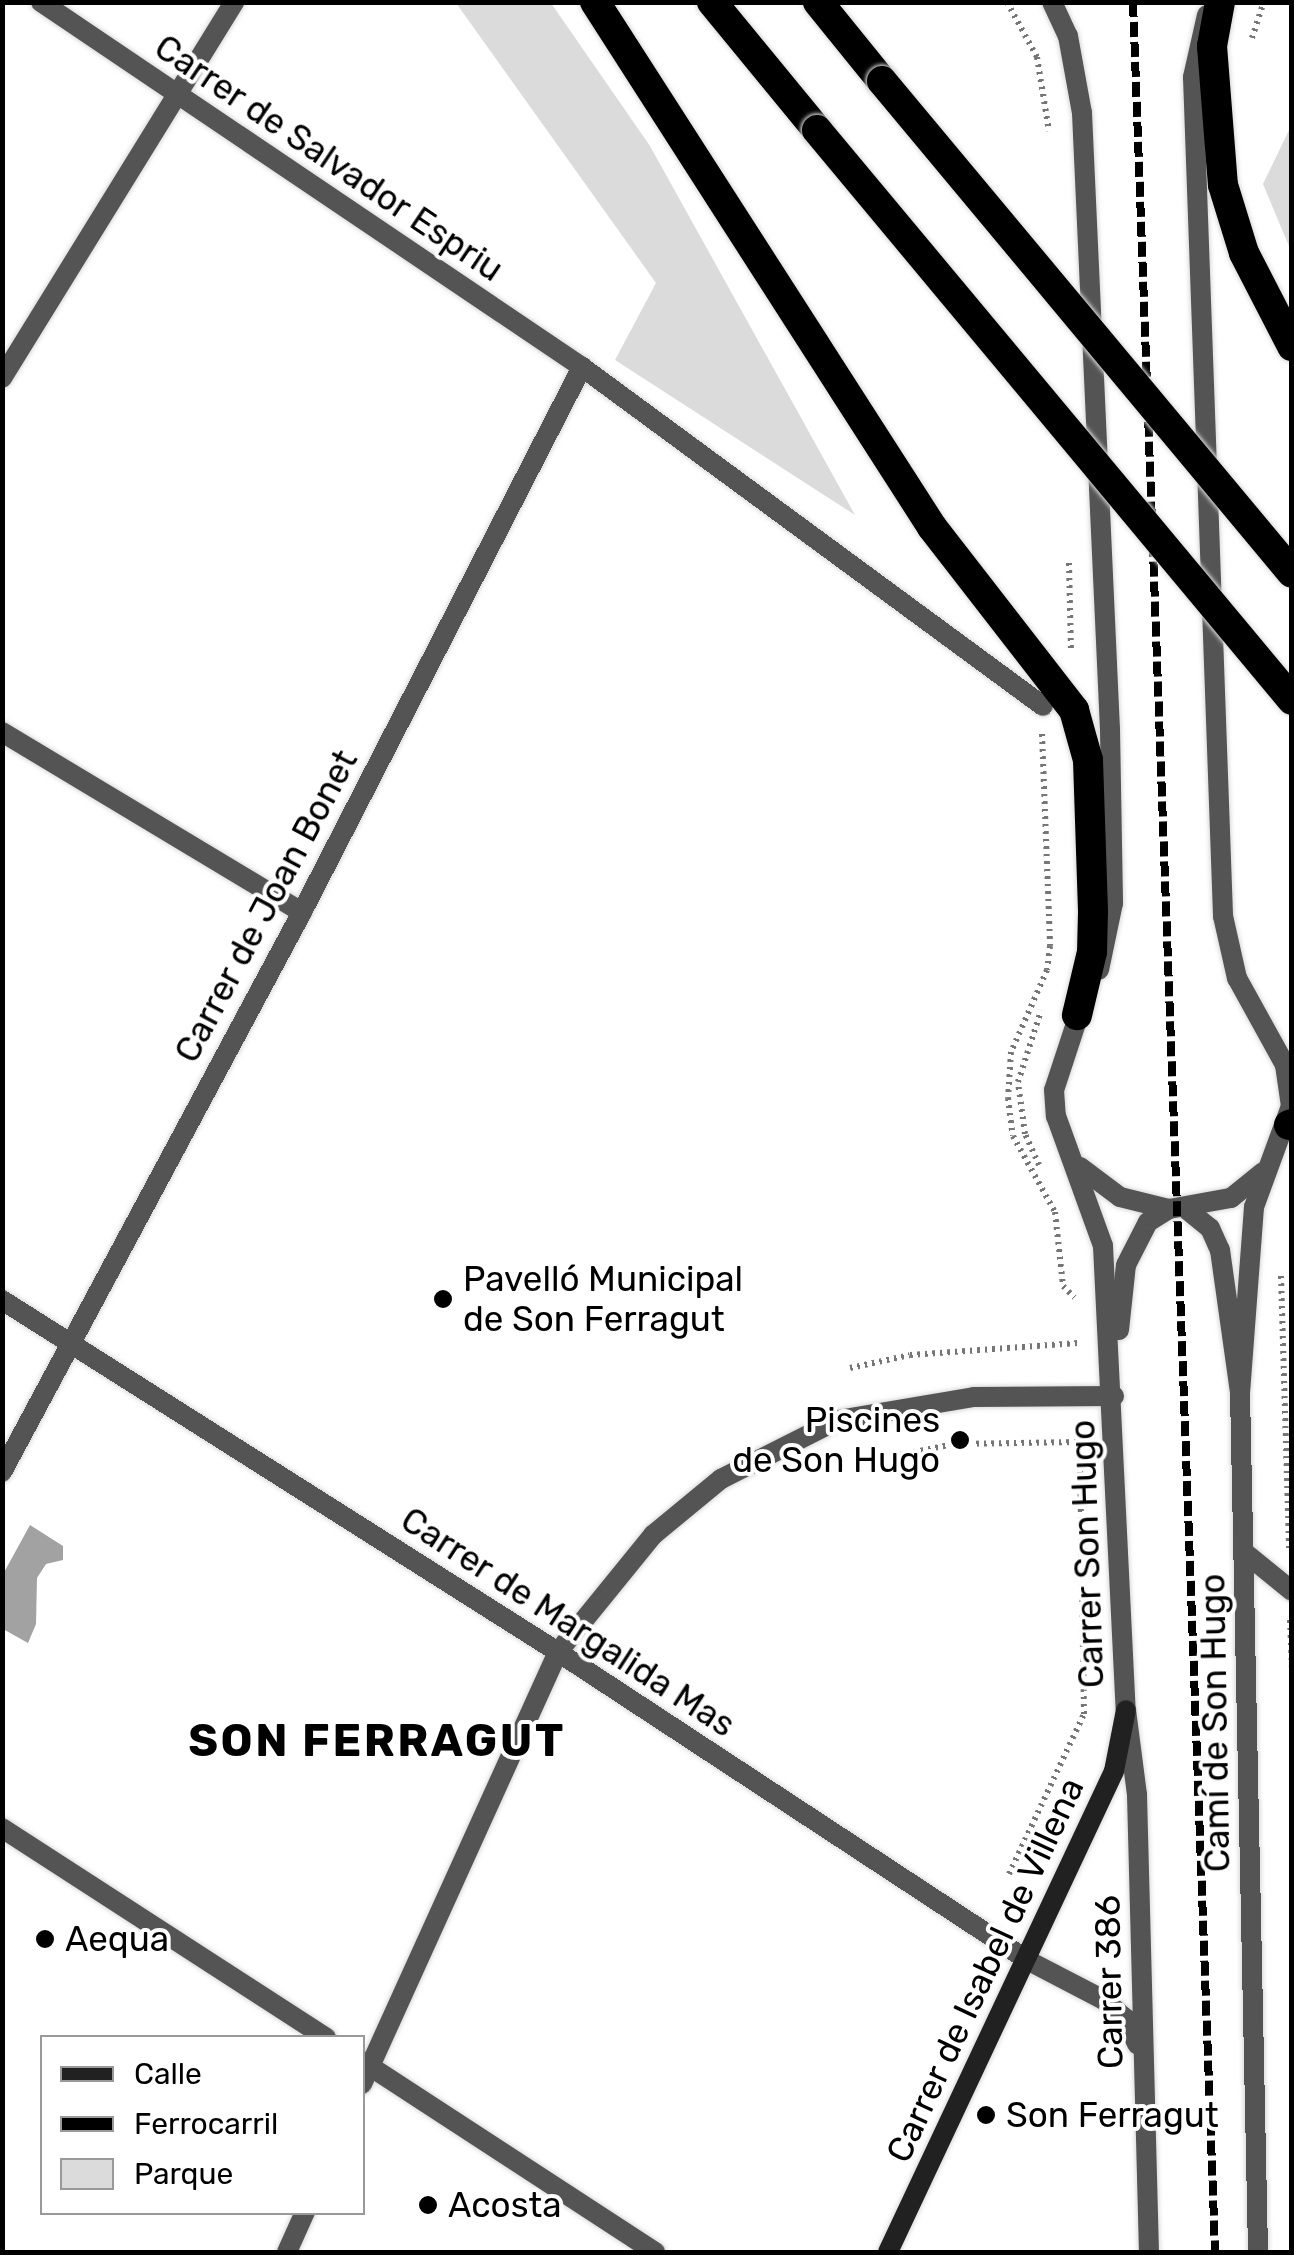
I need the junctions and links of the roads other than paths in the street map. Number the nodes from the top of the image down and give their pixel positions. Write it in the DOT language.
graph roads {
  1 [pos="40,2"];
  2 [pos="234,2"];
  3 [pos="595,2"];
  4 [pos="712,2"];
  5 [pos="818,2"];
  6 [pos="1052,2"];
  7 [pos="1216,2"];
  8 [pos="177,94"];
  9 [pos="1292,346"];
  10 [pos="582,368"];
  11 [pos="2,378"];
  12 [pos="1292,573"];
  13 [pos="1050,695"];
  14 [pos="1292,700"];
  15 [pos="2,732"];
  16 [pos="302,912"];
  17 [pos="1077,1016"];
  18 [pos="1290,1125"];
  19 [pos="1066,1144"];
  20 [pos="1272,1164"];
  21 [pos="1177,1208"];
  22 [pos="2,1300"];
  23 [pos="71,1344"];
  24 [pos="1240,1392"];
  25 [pos="1114,1396"];
  26 [pos="2,1472"];
  27 [pos="1244,1552"];
  28 [pos="1290,1590"];
  29 [pos="558,1652"];
  30 [pos="1126,1710"];
  31 [pos="2,1828"];
  32 [pos="1027,1960"];
  33 [pos="321,2035"];
  34 [pos="1143,2068"];
  35 [pos="365,2070"];
  36 [pos="304,2215"];
  37 [pos="287,2252"];
  38 [pos="655,2252"];
  39 [pos="888,2252"];
  40 [pos="1150,2252"];
  41 [pos="1258,2252"];
  1 -- 8 [label="street, Carrer de Salvador Espriu"];
  2 -- 8 [label="street"];
  3 -- 13 [label="highway"];
  4 -- 14 [label="highway, bridge"];
  5 -- 12 [label="highway, bridge"];
  6 -- 17 [label="street"];
  7 -- 9 [label="highway"];
  7 -- 18 [label="street"];
  8 -- 10 [label="street, Carrer de Salvador Espriu"];
  8 -- 11 [label="street"];
  10 -- 13 [label="street, Carrer de Salvador Espriu"];
  10 -- 16 [label="street, Carrer de Joan Bonet"];
  13 -- 17 [label="highway"];
  15 -- 16 [label="street"];
  16 -- 23 [label="street, Carrer de Joan Bonet"];
  17 -- 19 [label="street"];
  18 -- 20 [label="street"];
  19 -- 21 [label="street"];
  19 -- 25 [label="street"];
  20 -- 21 [label="street"];
  20 -- 24 [label="street"];
  21 -- 24 [label="street, Camí de Son Hugo"];
  21 -- 25 [label="street"];
  22 -- 23 [label="street, Carrer de Margalida Mas"];
  23 -- 26 [label="street, Carrer de Joan Bonet"];
  23 -- 29 [label="street, Carrer de Margalida Mas"];
  24 -- 27 [label="street, Camí de Son Hugo"];
  25 -- 29 [label="street"];
  25 -- 30 [label="street, Carrer Son Hugo"];
  27 -- 28 [label="street"];
  27 -- 41 [label="street, Camí de Son Hugo"];
  29 -- 32 [label="street, Carrer de Margalida Mas"];
  29 -- 35 [label="street"];
  30 -- 32 [label="street, Carrer de Isabel de Villena"];
  30 -- 34 [label="street, Carrer 386"];
  31 -- 33 [label="street"];
  32 -- 34 [label="street, Carrer de Margalida Mas"];
  32 -- 39 [label="street, Carrer de Isabel de Villena"];
  34 -- 40 [label="street, Carrer 386"];
  35 -- 38 [label="street"];
  36 -- 37 [label="street"];
}
